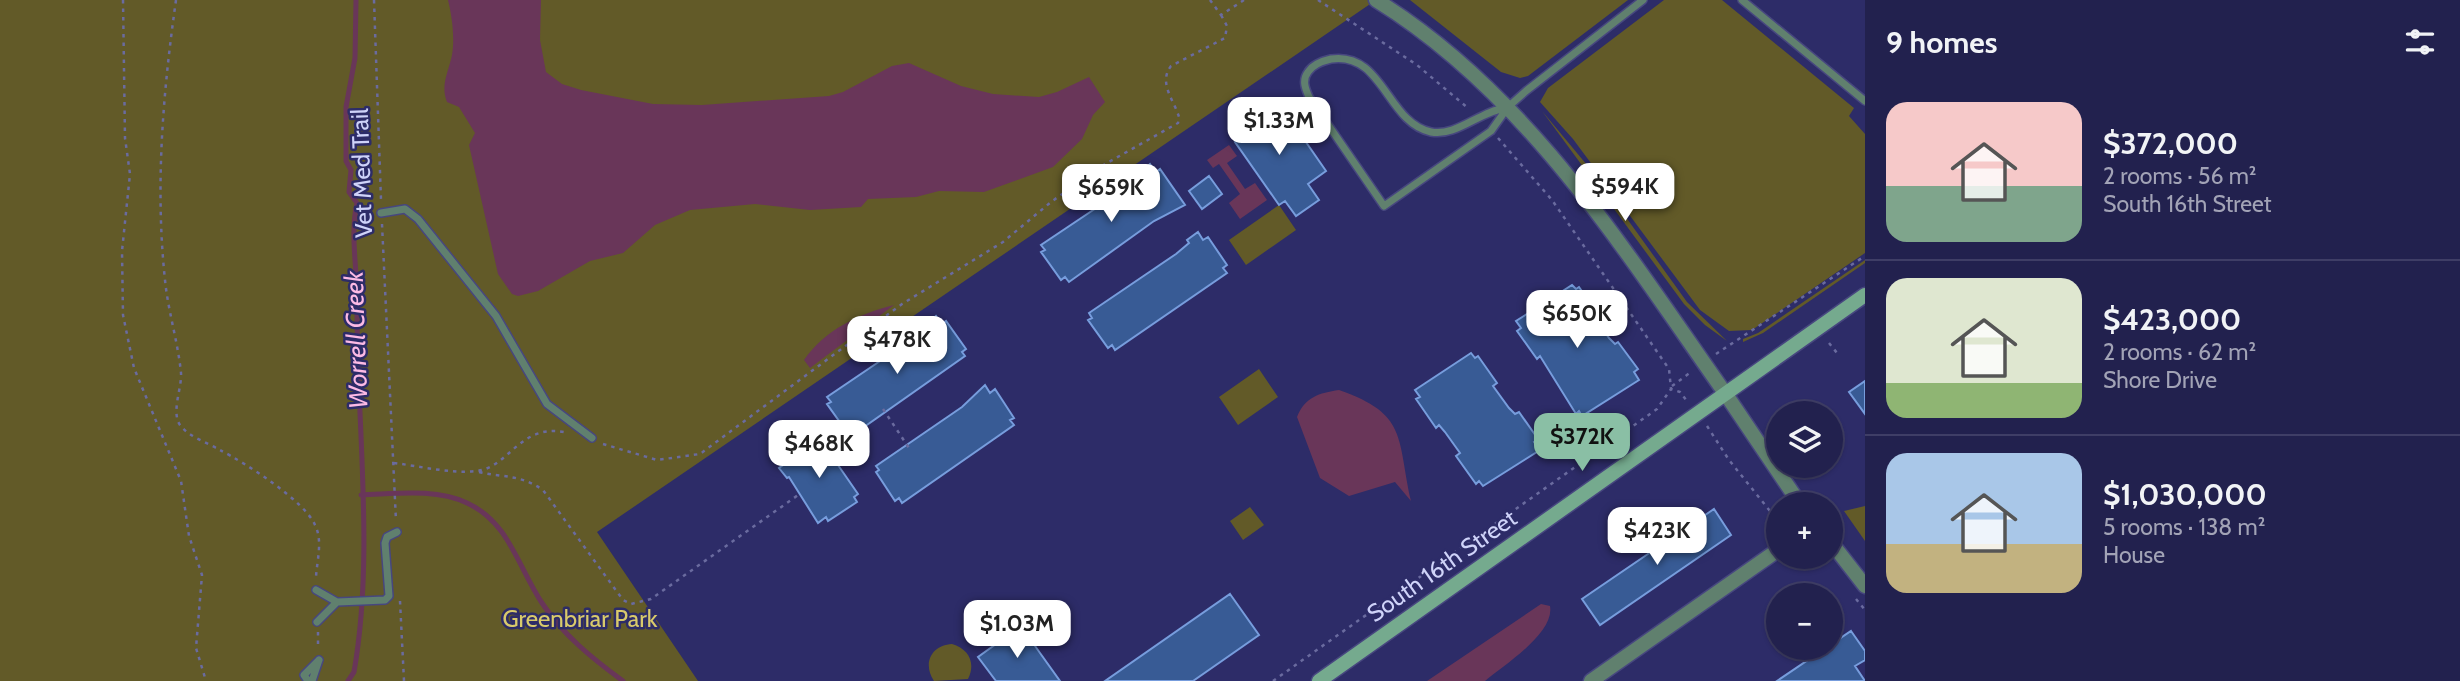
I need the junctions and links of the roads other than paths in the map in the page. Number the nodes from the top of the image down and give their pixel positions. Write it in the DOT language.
graph roads {
  1 [pos="1376,0"];
  2 [pos="1643,0"];
  3 [pos="1742,0"];
  4 [pos="1865,101"];
  5 [pos="1508,107"];
  6 [pos="382,213"];
  7 [pos="1865,295"];
  8 [pos="1725,393"];
  9 [pos="592,438"];
  10 [pos="1793,492"];
  11 [pos="397,533"];
  12 [pos="1766,558"];
  13 [pos="1843,558"];
  14 [pos="1865,586"];
  15 [pos="316,590"];
  16 [pos="337,602"];
  17 [pos="317,622"];
  18 [pos="319,660"];
  19 [pos="310,681"];
  20 [pos="1320,681"];
  21 [pos="1591,681"];
  1 -- 5 [label="street"];
  2 -- 5 [label="lane"];
  3 -- 4 [label="lane"];
  5 -- 5 [label="lane"];
  5 -- 8 [label="street"];
  6 -- 9 [label="lane"];
  7 -- 8 [label="main road, South 16th Street"];
  8 -- 10 [label="street"];
  8 -- 20 [label="main road, South 16th Street"];
  11 -- 16 [label="lane"];
  12 -- 21 [label="street"];
  13 -- 14 [label="street"];
  15 -- 16 [label="lane"];
  16 -- 17 [label="lane"];
  18 -- 19 [label="lane"];
}
